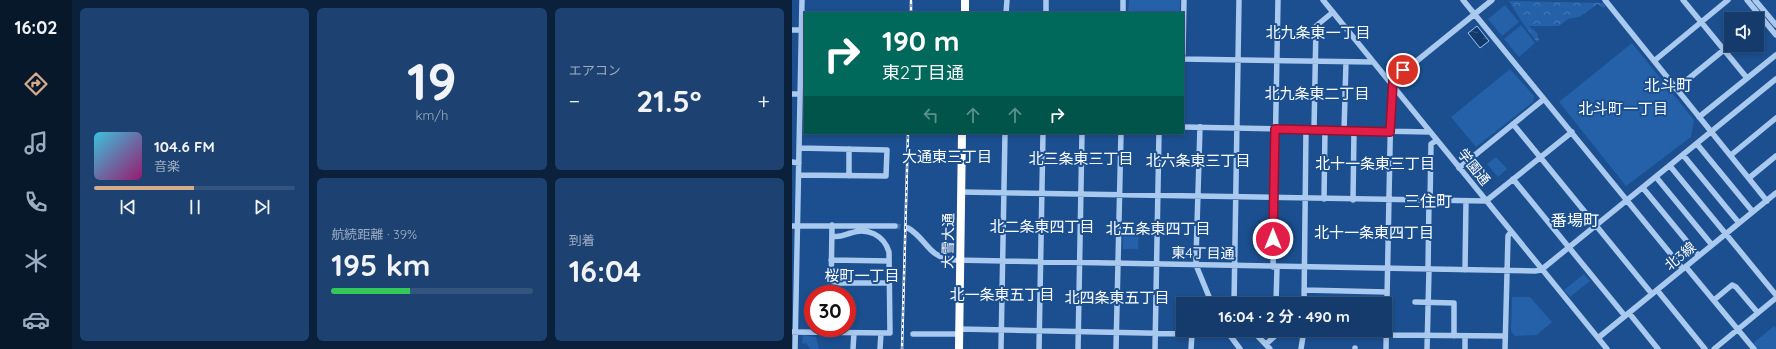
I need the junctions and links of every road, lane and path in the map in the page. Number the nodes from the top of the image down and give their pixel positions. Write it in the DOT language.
graph roads {
  1 [pos="802,0"];
  2 [pos="965,0"];
  3 [pos="1007,0"];
  4 [pos="1046,0"];
  5 [pos="1123,0"];
  6 [pos="1184,0"];
  7 [pos="1239,0"];
  8 [pos="1278,0"];
  9 [pos="1323,0"];
  10 [pos="1463,0"];
  11 [pos="1492,0"];
  12 [pos="1605,0"];
  13 [pos="1683,0"];
  14 [pos="1728,0"];
  15 [pos="1746,0"];
  16 [pos="1756,0"];
  17 [pos="1761,0"];
  18 [pos="965,12"];
  19 [pos="1006,12"];
  20 [pos="1046,12"];
  21 [pos="1123,12"];
  22 [pos="1184,12"];
  23 [pos="1333,12"];
  24 [pos="1757,12"];
  25 [pos="1474,14"];
  26 [pos="1764,20"];
  27 [pos="1702,22"];
  28 [pos="1776,25"];
  29 [pos="792,30"];
  30 [pos="801,30"];
  31 [pos="1776,35"];
  32 [pos="1724,50"];
  33 [pos="1726,52"];
  34 [pos="1776,55"];
  35 [pos="1184,59"];
  36 [pos="1238,60"];
  37 [pos="1276,61"];
  38 [pos="1654,61"];
  39 [pos="1316,62"];
  40 [pos="1346,62"];
  41 [pos="1372,62"];
  42 [pos="1747,78"];
  43 [pos="1776,79"];
  44 [pos="1393,87"];
  45 [pos="1676,89"];
  46 [pos="792,94"];
  47 [pos="800,94"];
  48 [pos="1544,99"];
  49 [pos="1699,117"];
  50 [pos="1776,118"];
  51 [pos="1513,124"];
  52 [pos="1184,127"];
  53 [pos="1200,127"];
  54 [pos="1237,128"];
  55 [pos="1275,129"];
  56 [pos="1306,130"];
  57 [pos="1314,130"];
  58 [pos="1325,130"];
  59 [pos="1344,131"];
  60 [pos="1354,131"];
  61 [pos="1390,132"];
  62 [pos="1430,132"];
  63 [pos="1572,132"];
  64 [pos="1711,132"];
  65 [pos="962,134"];
  66 [pos="1004,134"];
  67 [pos="1043,134"];
  68 [pos="1082,134"];
  69 [pos="1121,134"];
  70 [pos="1160,134"];
  71 [pos="1437,140"];
  72 [pos="1697,144"];
  73 [pos="799,148"];
  74 [pos="849,149"];
  75 [pos="1683,155"];
  76 [pos="1731,155"];
  77 [pos="1776,156"];
  78 [pos="1541,157"];
  79 [pos="792,162"];
  80 [pos="799,162"];
  81 [pos="1670,166"];
  82 [pos="1459,168"];
  83 [pos="799,176"];
  84 [pos="849,176"];
  85 [pos="1656,177"];
  86 [pos="1749,178"];
  87 [pos="1513,179"];
  88 [pos="1643,188"];
  89 [pos="961,192"];
  90 [pos="1003,192"];
  91 [pos="1042,193"];
  92 [pos="1081,194"];
  93 [pos="1119,195"];
  94 [pos="1158,195"];
  95 [pos="1197,196"];
  96 [pos="1236,197"];
  97 [pos="1771,197"];
  98 [pos="1273,198"];
  99 [pos="1305,199"];
  100 [pos="1324,199"];
  101 [pos="1353,200"];
  102 [pos="1389,200"];
  103 [pos="1627,200"];
  104 [pos="1430,201"];
  105 [pos="1466,201"];
  106 [pos="1486,202"];
  107 [pos="1776,203"];
  108 [pos="1753,212"];
  109 [pos="1739,223"];
  110 [pos="832,225"];
  111 [pos="1596,225"];
  112 [pos="795,226"];
  113 [pos="895,226"];
  114 [pos="908,228"];
  115 [pos="1511,232"];
  116 [pos="1726,234"];
  117 [pos="832,236"];
  118 [pos="1712,245"];
  119 [pos="1569,248"];
  120 [pos="1699,256"];
  121 [pos="795,260"];
  122 [pos="832,260"];
  123 [pos="960,260"];
  124 [pos="889,261"];
  125 [pos="1002,262"];
  126 [pos="1041,262"];
  127 [pos="1080,263"];
  128 [pos="1118,263"];
  129 [pos="1157,264"];
  130 [pos="1196,265"];
  131 [pos="1234,266"];
  132 [pos="1275,267"];
  133 [pos="1304,268"];
  134 [pos="1685,268"];
  135 [pos="1387,269"];
  136 [pos="1428,270"];
  137 [pos="1465,270"];
  138 [pos="1542,270"];
  139 [pos="1506,271"];
  140 [pos="831,282"];
  141 [pos="794,283"];
  142 [pos="889,283"];
  143 [pos="1304,290"];
  144 [pos="1657,290"];
  145 [pos="1387,292"];
  146 [pos="1652,294"];
  147 [pos="1776,295"];
  148 [pos="1209,297"];
  149 [pos="1234,297"];
  150 [pos="1276,297"];
  151 [pos="1304,297"];
  152 [pos="1387,297"];
  153 [pos="1776,298"];
  154 [pos="1714,300"];
  155 [pos="1415,302"];
  156 [pos="1428,302"];
  157 [pos="1758,313"];
  158 [pos="1627,315"];
  159 [pos="1738,329"];
  160 [pos="1000,330"];
  161 [pos="804,331"];
  162 [pos="1039,331"];
  163 [pos="794,332"];
  164 [pos="959,332"];
  165 [pos="1078,332"];
  166 [pos="856,333"];
  167 [pos="881,333"];
  168 [pos="1117,333"];
  169 [pos="1156,333"];
  170 [pos="913,334"];
  171 [pos="1392,335"];
  172 [pos="1428,335"];
  173 [pos="1454,336"];
  174 [pos="1465,336"];
  175 [pos="1505,336"];
  176 [pos="853,337"];
  177 [pos="1231,337"];
  178 [pos="1259,337"];
  179 [pos="1274,337"];
  180 [pos="1303,337"];
  181 [pos="1387,337"];
  182 [pos="1598,338"];
  183 [pos="1266,344"];
  184 [pos="852,348"];
  185 [pos="795,349"];
  186 [pos="880,349"];
  187 [pos="959,349"];
  188 [pos="1001,349"];
  189 [pos="1039,349"];
  190 [pos="1078,349"];
  191 [pos="1116,349"];
  192 [pos="1156,349"];
  193 [pos="1191,349"];
  194 [pos="1240,349"];
  195 [pos="1270,349"];
  196 [pos="1301,349"];
  197 [pos="1386,349"];
  198 [pos="1427,349"];
  199 [pos="1464,349"];
  200 [pos="1505,349"];
  201 [pos="1607,349"];
  202 [pos="1658,349"];
  203 [pos="1705,349"];
  204 [pos="1714,349"];
  205 [pos="1754,349"];
  1 -- 30 [label="street"];
  2 -- 18 [label="highway"];
  3 -- 19 [label="street"];
  4 -- 20 [label="street"];
  5 -- 21 [label="street"];
  6 -- 22 [label="street"];
  7 -- 36 [label="street"];
  8 -- 37 [label="street"];
  9 -- 23 [label="street, 学園通"];
  10 -- 25 [label="street"];
  11 -- 25 [label="street"];
  12 -- 38 [label="street"];
  13 -- 27 [label="street"];
  14 -- 27 [label="street"];
  15 -- 16 [label="street"];
  15 -- 24 [label="street"];
  16 -- 17 [label="street"];
  16 -- 28 [label="street"];
  23 -- 39 [label="street"];
  23 -- 41 [label="street, 学園通"];
  25 -- 44 [label="street"];
  25 -- 48 [label="street"];
  26 -- 31 [label="street"];
  27 -- 32 [label="street"];
  27 -- 38 [label="street"];
  29 -- 30 [label="street"];
  30 -- 47 [label="street"];
  32 -- 45 [label="street"];
  33 -- 42 [label="street"];
  34 -- 42 [label="street"];
  35 -- 36 [label="street"];
  36 -- 37 [label="street"];
  36 -- 54 [label="street"];
  37 -- 39 [label="street"];
  37 -- 55 [label="street"];
  38 -- 45 [label="street"];
  39 -- 40 [label="street"];
  39 -- 57 [label="street"];
  40 -- 41 [label="street"];
  40 -- 59 [label="street"];
  41 -- 44 [label="street, 学園通"];
  42 -- 49 [label="street"];
  43 -- 64 [label="street"];
  44 -- 61 [label="street"];
  44 -- 62 [label="street, 学園通"];
  45 -- 49 [label="street"];
  46 -- 47 [label="street"];
  47 -- 73 [label="street"];
  48 -- 51 [label="street"];
  48 -- 63 [label="street"];
  49 -- 64 [label="street"];
  50 -- 76 [label="street"];
  51 -- 78 [label="street"];
  51 -- 82 [label="street"];
  52 -- 53 [label="street"];
  53 -- 54 [label="street"];
  53 -- 95 [label="street"];
  54 -- 55 [label="street"];
  54 -- 96 [label="street"];
  55 -- 56 [label="street"];
  55 -- 98 [label="street"];
  56 -- 57 [label="street"];
  56 -- 99 [label="street"];
  57 -- 58 [label="street"];
  58 -- 59 [label="street"];
  58 -- 100 [label="street"];
  59 -- 60 [label="street"];
  60 -- 61 [label="street"];
  60 -- 101 [label="street"];
  61 -- 62 [label="street"];
  61 -- 102 [label="street"];
  62 -- 71 [label="street, 学園通"];
  63 -- 78 [label="street"];
  63 -- 103 [label="street"];
  64 -- 72 [label="street"];
  64 -- 76 [label="street"];
  65 -- 89 [label="highway, 大雪大通"];
  66 -- 90 [label="street"];
  67 -- 91 [label="street"];
  68 -- 92 [label="street"];
  69 -- 93 [label="street"];
  70 -- 94 [label="street"];
  71 -- 82 [label="street, 学園通"];
  71 -- 104 [label="street"];
  72 -- 75 [label="street"];
  72 -- 108 [label="street"];
  73 -- 74 [label="street"];
  73 -- 80 [label="street"];
  74 -- 84 [label="street"];
  74 -- 84 [label="street"];
  75 -- 81 [label="street"];
  75 -- 109 [label="street"];
  76 -- 86 [label="street"];
  77 -- 86 [label="street"];
  78 -- 87 [label="street"];
  78 -- 111 [label="street"];
  79 -- 80 [label="street"];
  80 -- 83 [label="street"];
  81 -- 85 [label="street"];
  81 -- 116 [label="street"];
  82 -- 106 [label="street, 学園通"];
  83 -- 84 [label="street"];
  83 -- 112 [label="street"];
  85 -- 88 [label="street"];
  85 -- 118 [label="street"];
  86 -- 97 [label="street"];
  87 -- 106 [label="street"];
  87 -- 119 [label="street"];
  88 -- 103 [label="street"];
  88 -- 120 [label="street"];
  89 -- 90 [label="street"];
  89 -- 123 [label="highway, 大雪大通"];
  90 -- 91 [label="street"];
  90 -- 125 [label="street"];
  91 -- 92 [label="street"];
  91 -- 126 [label="street"];
  92 -- 93 [label="street"];
  92 -- 127 [label="street"];
  93 -- 94 [label="street"];
  93 -- 128 [label="street"];
  94 -- 95 [label="street"];
  94 -- 129 [label="street"];
  95 -- 96 [label="street"];
  95 -- 130 [label="street"];
  96 -- 98 [label="street"];
  96 -- 131 [label="street"];
  97 -- 107 [label="street"];
  97 -- 108 [label="street, 北3線"];
  98 -- 99 [label="street"];
  98 -- 132 [label="street"];
  99 -- 100 [label="street"];
  99 -- 133 [label="street"];
  100 -- 101 [label="street"];
  101 -- 102 [label="street"];
  102 -- 104 [label="street"];
  102 -- 135 [label="street"];
  103 -- 111 [label="street"];
  103 -- 134 [label="street"];
  104 -- 105 [label="street"];
  104 -- 136 [label="street"];
  105 -- 106 [label="street"];
  105 -- 137 [label="street"];
  106 -- 115 [label="street, 学園通"];
  108 -- 109 [label="street, 北3線"];
  109 -- 116 [label="street, 北3線"];
  110 -- 112 [label="street"];
  110 -- 113 [label="street"];
  110 -- 117 [label="street"];
  111 -- 119 [label="street"];
  111 -- 146 [label="street"];
  112 -- 121 [label="street"];
  114 -- 123 [label="street, 東4丁目通"];
  115 -- 138 [label="street, 学園通"];
  115 -- 139 [label="street"];
  116 -- 118 [label="street, 北3線"];
  116 -- 147 [label="street"];
  117 -- 122 [label="street"];
  117 -- 124 [label="street"];
  118 -- 120 [label="street, 北3線"];
  119 -- 138 [label="street"];
  119 -- 158 [label="street"];
  120 -- 134 [label="street, 北3線"];
  121 -- 141 [label="street"];
  122 -- 124 [label="street"];
  122 -- 140 [label="street"];
  123 -- 125 [label="street, 東4丁目通"];
  123 -- 164 [label="highway, 大雪大通"];
  124 -- 142 [label="street"];
  125 -- 126 [label="street, 東4丁目通"];
  125 -- 160 [label="street"];
  126 -- 127 [label="street, 東4丁目通"];
  126 -- 162 [label="street"];
  127 -- 128 [label="street, 東4丁目通"];
  127 -- 165 [label="street"];
  128 -- 129 [label="street, 東4丁目通"];
  128 -- 168 [label="street"];
  129 -- 130 [label="street, 東4丁目通"];
  129 -- 169 [label="street"];
  130 -- 131 [label="street, 東4丁目通"];
  130 -- 148 [label="street"];
  131 -- 132 [label="street, 東4丁目通"];
  131 -- 149 [label="street"];
  132 -- 133 [label="street, 東4丁目通"];
  132 -- 150 [label="street"];
  133 -- 135 [label="street, 東4丁目通"];
  133 -- 143 [label="street"];
  134 -- 144 [label="street, 北3線"];
  134 -- 154 [label="street"];
  135 -- 136 [label="street, 東4丁目通"];
  135 -- 145 [label="street"];
  136 -- 137 [label="street, 東4丁目通"];
  136 -- 156 [label="street"];
  137 -- 139 [label="street, 東4丁目通"];
  138 -- 139 [label="street, 東4丁目通"];
  138 -- 182 [label="street, 学園通"];
  139 -- 175 [label="street"];
  140 -- 142 [label="street"];
  141 -- 163 [label="street"];
  142 -- 167 [label="street"];
  143 -- 145 [label="street"];
  143 -- 151 [label="street"];
  144 -- 146 [label="street, 北3線"];
  144 -- 203 [label="street"];
  145 -- 152 [label="street"];
  146 -- 158 [label="street, 北3線"];
  153 -- 157 [label="street"];
  154 -- 157 [label="street"];
  154 -- 159 [label="street"];
  155 -- 156 [label="street"];
  156 -- 172 [label="street"];
  156 -- 173 [label="street"];
  157 -- 159 [label="street"];
  158 -- 182 [label="street, 北3線"];
  158 -- 202 [label="street"];
  159 -- 204 [label="street"];
  159 -- 205 [label="street"];
  160 -- 162 [label="street"];
  160 -- 164 [label="street"];
  160 -- 188 [label="street"];
  161 -- 163 [label="street"];
  162 -- 165 [label="street"];
  162 -- 189 [label="street"];
  163 -- 185 [label="street"];
  164 -- 170 [label="street"];
  164 -- 187 [label="highway, 大雪大通"];
  165 -- 168 [label="street"];
  165 -- 190 [label="street"];
  166 -- 167 [label="street"];
  167 -- 186 [label="street"];
  168 -- 169 [label="street"];
  168 -- 191 [label="street"];
  169 -- 192 [label="street"];
  169 -- 193 [label="street"];
  171 -- 172 [label="street"];
  172 -- 173 [label="street"];
  172 -- 198 [label="street"];
  173 -- 174 [label="street"];
  174 -- 175 [label="street"];
  174 -- 199 [label="street"];
  175 -- 200 [label="street"];
  176 -- 184 [label="street"];
  177 -- 194 [label="street"];
  178 -- 183 [label="street"];
  179 -- 183 [label="street"];
  180 -- 196 [label="street"];
  181 -- 197 [label="street"];
  182 -- 201 [label="street, 学園通"];
  183 -- 195 [label="street"];
}
